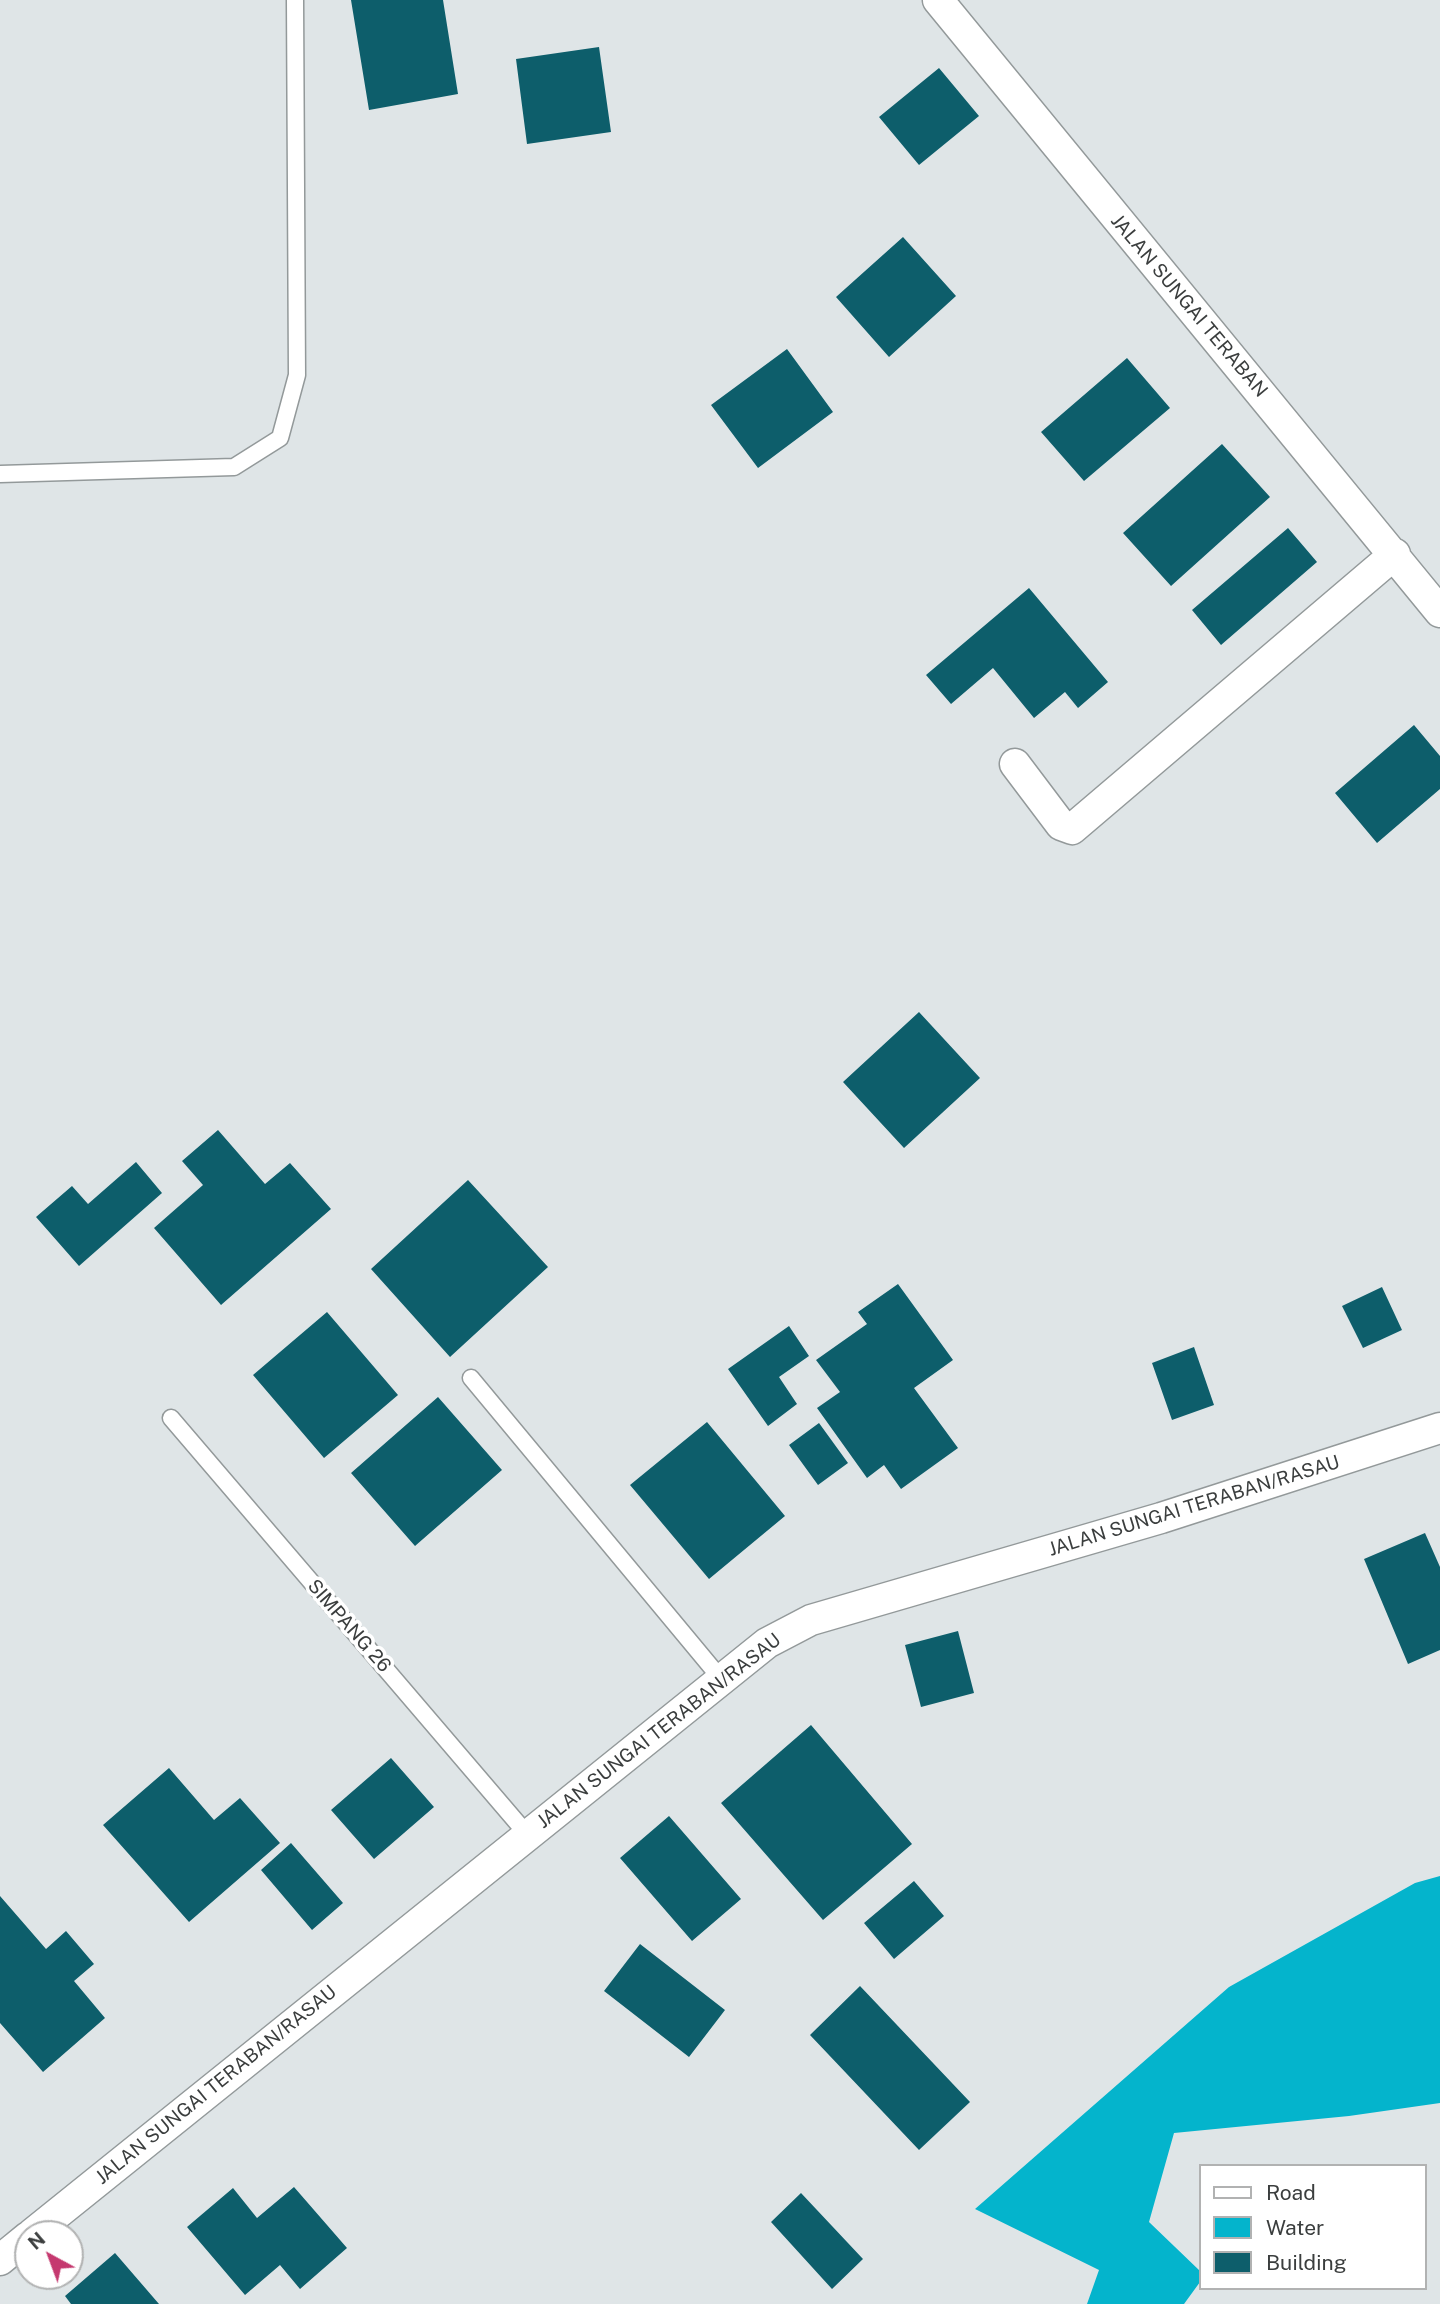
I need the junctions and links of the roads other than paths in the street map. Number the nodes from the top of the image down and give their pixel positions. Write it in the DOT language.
graph roads {
  1 [pos="295,0"];
  2 [pos="938,0"];
  3 [pos="0,474"];
  4 [pos="1395,554"];
  5 [pos="1440,612"];
  6 [pos="1015,764"];
  7 [pos="471,1378"];
  8 [pos="171,1418"];
  9 [pos="1440,1428"];
  10 [pos="722,1680"];
  11 [pos="526,1833"];
  12 [pos="50,2220"];
  13 [pos="14,2249"];
  14 [pos="0,2260"];
  1 -- 3 [label="lane"];
  2 -- 4 [label="street, JALAN SUNGAI TERABAN"];
  4 -- 5 [label="street, JALAN SUNGAI TERABAN"];
  4 -- 6 [label="street"];
  7 -- 10 [label="lane"];
  8 -- 11 [label="lane, SIMPANG 26"];
  9 -- 10 [label="street, JALAN SUNGAI TERABAN/RASAU"];
  10 -- 11 [label="street, JALAN SUNGAI TERABAN/RASAU"];
  11 -- 12 [label="street, JALAN SUNGAI TERABAN/RASAU"];
  13 -- 14 [label="street, JALAN SUNGAI TERABAN/RASAU"];
}
